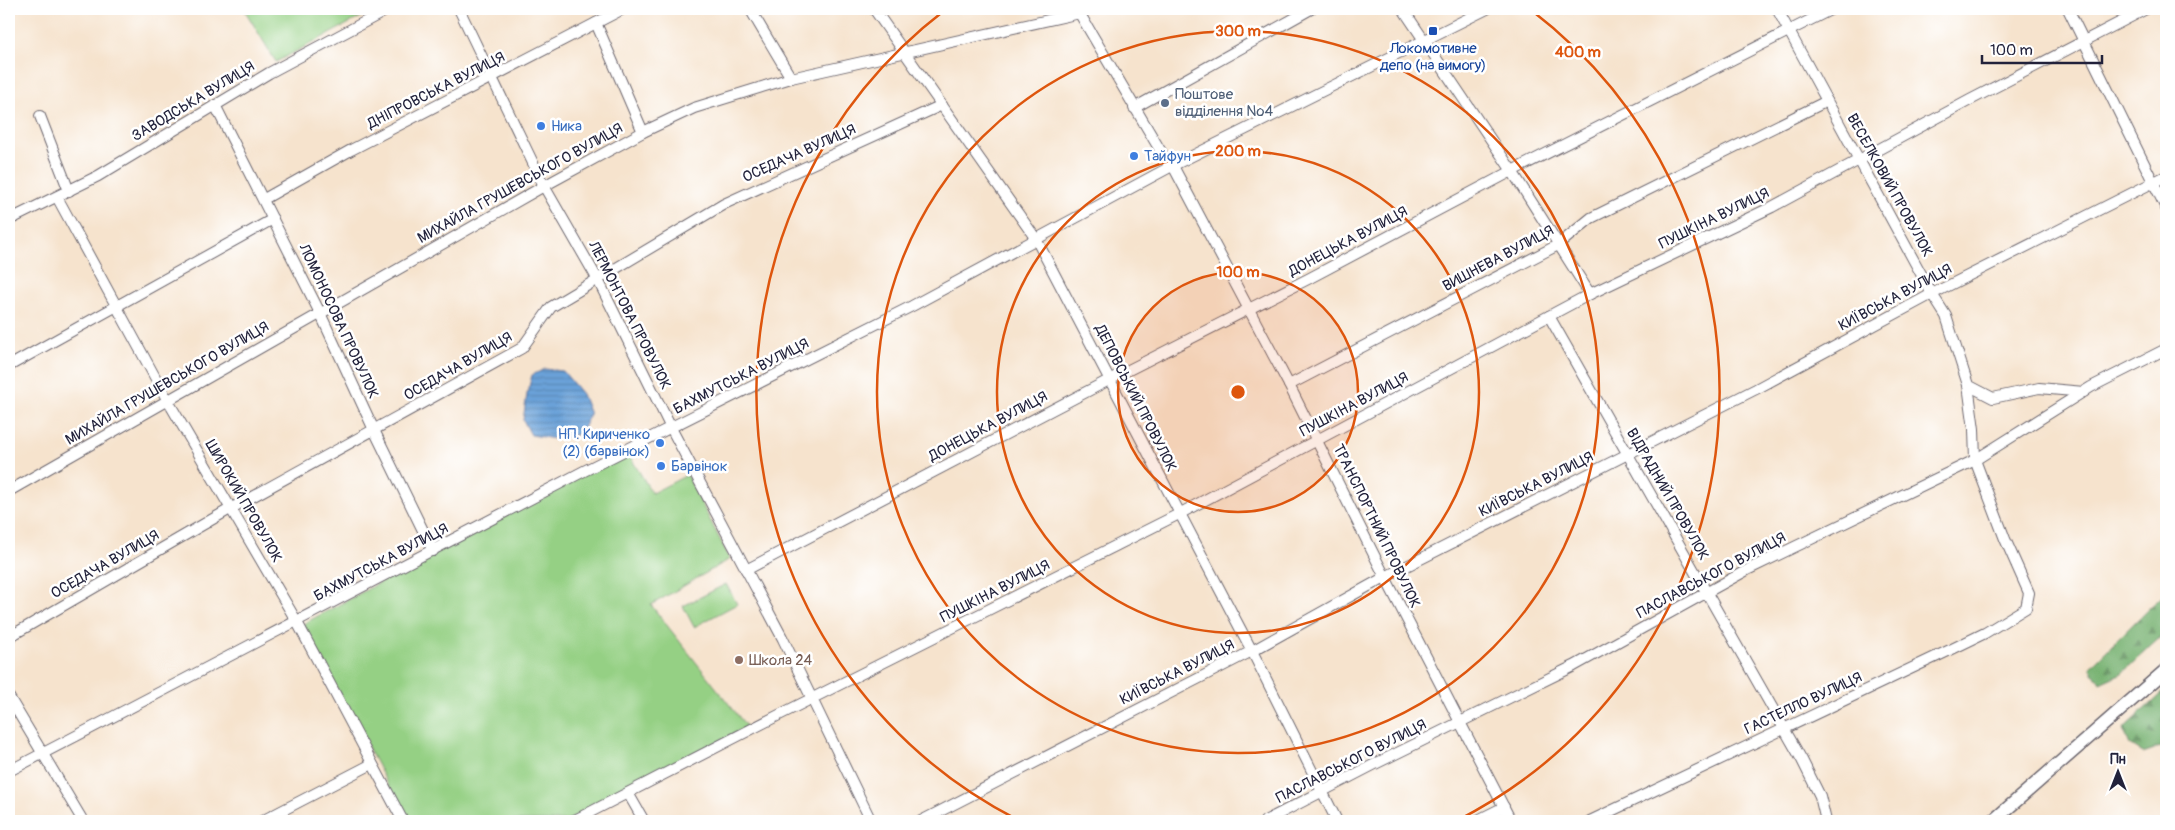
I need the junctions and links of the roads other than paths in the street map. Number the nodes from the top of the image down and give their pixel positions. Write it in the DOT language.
graph roads {
  1 [pos="389,9"];
  2 [pos="459,9"];
  3 [pos="622,9"];
  4 [pos="750,9"];
  5 [pos="874,9"];
  6 [pos="1311,9"];
  7 [pos="1403,9"];
  8 [pos="1487,9"];
  9 [pos="1777,9"];
  10 [pos="1832,9"];
  11 [pos="2068,9"];
  12 [pos="2146,9"];
  13 [pos="1082,10"];
  14 [pos="596,23"];
  15 [pos="1789,31"];
  16 [pos="2085,40"];
  17 [pos="1424,41"];
  18 [pos="905,52"];
  19 [pos="791,78"];
  20 [pos="492,79"];
  21 [pos="1827,101"];
  22 [pos="215,105"];
  23 [pos="942,105"];
  24 [pos="1134,108"];
  25 [pos="40,116"];
  26 [pos="643,132"];
  27 [pos="1859,160"];
  28 [pos="1171,166"];
  29 [pos="1512,171"];
  30 [pos="2166,176"];
  31 [pos="2154,183"];
  32 [pos="544,186"];
  33 [pos="69,190"];
  34 [pos="57,197"];
  35 [pos="264,198"];
  36 [pos="2166,208"];
  37 [pos="13,218"];
  38 [pos="273,219"];
  39 [pos="1036,239"];
  40 [pos="1558,245"];
  41 [pos="598,280"];
  42 [pos="1590,294"];
  43 [pos="1932,294"];
  44 [pos="116,306"];
  45 [pos="1249,309"];
  46 [pos="320,313"];
  47 [pos="1549,316"];
  48 [pos="2166,349"];
  49 [pos="9,366"];
  50 [pos="1109,380"];
  51 [pos="1289,385"];
  52 [pos="1968,385"];
  53 [pos="2084,392"];
  54 [pos="168,401"];
  55 [pos="672,428"];
  56 [pos="374,430"];
  57 [pos="1318,441"];
  58 [pos="1628,455"];
  59 [pos="1975,460"];
  60 [pos="9,491"];
  61 [pos="230,509"];
  62 [pos="1179,514"];
  63 [pos="433,552"];
  64 [pos="746,570"];
  65 [pos="1385,577"];
  66 [pos="1708,594"];
  67 [pos="2026,608"];
  68 [pos="297,622"];
  69 [pos="9,638"];
  70 [pos="1252,651"];
  71 [pos="2166,670"];
  72 [pos="9,697"];
  73 [pos="812,699"];
  74 [pos="1460,723"];
  75 [pos="1784,728"];
  76 [pos="43,754"];
  77 [pos="372,764"];
  78 [pos="9,771"];
  79 [pos="1323,792"];
  80 [pos="628,793"];
  81 [pos="1504,807"];
  82 [pos="83,821"];
  83 [pos="262,821"];
  84 [pos="403,821"];
  85 [pos="573,821"];
  86 [pos="644,821"];
  87 [pos="871,821"];
  88 [pos="921,821"];
  89 [pos="1265,821"];
  90 [pos="1337,821"];
  91 [pos="1476,821"];
  92 [pos="1511,821"];
  93 [pos="1590,821"];
  94 [pos="1826,821"];
  95 [pos="1993,821"];
  1 -- 22 [label="street, ЗАВОДСЬКА ВУЛИЦЯ"];
  2 -- 20 [label="street, ЛЕРМОНТОВА ПРОВУЛОК"];
  3 -- 14 [label="street, ДНІПРОВСЬКА ВУЛИЦЯ"];
  4 -- 19 [label="street"];
  5 -- 18 [label="street, ДЕПОВСЬКИЙ ПРОВУЛОК"];
  6 -- 24 [label="street"];
  7 -- 17 [label="street"];
  8 -- 17 [label="street, БАХМУТСЬКА ВУЛИЦЯ"];
  9 -- 15 [label="street, ВЕСЕЛКОВИЙ ПРОВУЛОК"];
  10 -- 15 [label="street, ДОНЕЦЬКА ВУЛИЦЯ"];
  11 -- 16 [label="street"];
  12 -- 16 [label="street, ПУШКІНА ВУЛИЦЯ"];
  13 -- 18 [label="street, МИХАЙЛА ГРУШЕВСЬКОГО ВУЛИЦЯ"];
  13 -- 24 [label="street, ТРАНСПОРТНИЙ ПРОВУЛОК"];
  14 -- 20 [label="street, ДНІПРОВСЬКА ВУЛИЦЯ"];
  14 -- 26 [label="street"];
  15 -- 21 [label="street, ВЕСЕЛКОВИЙ ПРОВУЛОК"];
  15 -- 29 [label="street, ДОНЕЦЬКА ВУЛИЦЯ"];
  16 -- 27 [label="street, ПУШКІНА ВУЛИЦЯ"];
  16 -- 31 [label="street"];
  17 -- 28 [label="street, БАХМУТСЬКА ВУЛИЦЯ"];
  17 -- 29 [label="street"];
  18 -- 19 [label="street, МИХАЙЛА ГРУШЕВСЬКОГО ВУЛИЦЯ"];
  18 -- 23 [label="street, ДЕПОВСЬКИЙ ПРОВУЛОК"];
  19 -- 26 [label="street, МИХАЙЛА ГРУШЕВСЬКОГО ВУЛИЦЯ"];
  20 -- 32 [label="street, ЛЕРМОНТОВА ПРОВУЛОК"];
  20 -- 35 [label="street, ДНІПРОВСЬКА ВУЛИЦЯ"];
  21 -- 27 [label="street, ВЕСЕЛКОВИЙ ПРОВУЛОК"];
  21 -- 40 [label="street, ВИШНЕВА ВУЛИЦЯ"];
  22 -- 33 [label="street, ЗАВОДСЬКА ВУЛИЦЯ"];
  22 -- 35 [label="street, ЛОМОНОСОВА ПРОВУЛОК"];
  23 -- 39 [label="street, ДЕПОВСЬКИЙ ПРОВУЛОК"];
  23 -- 41 [label="street, ОСЕДАЧА ВУЛИЦЯ"];
  24 -- 28 [label="street, ТРАНСПОРТНИЙ ПРОВУЛОК"];
  25 -- 33 [label="street"];
  26 -- 32 [label="street, МИХАЙЛА ГРУШЕВСЬКОГО ВУЛИЦЯ"];
  27 -- 42 [label="street, ПУШКІНА ВУЛИЦЯ"];
  27 -- 43 [label="street, ВЕСЕЛКОВИЙ ПРОВУЛОК"];
  28 -- 39 [label="street, БАХМУТСЬКА ВУЛИЦЯ"];
  28 -- 45 [label="street, ТРАНСПОРТНИЙ ПРОВУЛОК"];
  29 -- 40 [label="street"];
  29 -- 45 [label="street, ДОНЕЦЬКА ВУЛИЦЯ"];
  30 -- 31 [label="street, КИЇВСЬКА ВУЛИЦЯ"];
  31 -- 36 [label="street"];
  31 -- 43 [label="street, КИЇВСЬКА ВУЛИЦЯ"];
  32 -- 41 [label="street, ЛЕРМОНТОВА ПРОВУЛОК"];
  32 -- 46 [label="street, МИХАЙЛА ГРУШЕВСЬКОГО ВУЛИЦЯ"];
  33 -- 34 [label="street, ЗАВОДСЬКА ВУЛИЦЯ"];
  34 -- 37 [label="street, ЗАВОДСЬКА ВУЛИЦЯ"];
  34 -- 44 [label="street, ШИРОКИЙ ПРОВУЛОК"];
  35 -- 38 [label="street, ЛОМОНОСОВА ПРОВУЛОК"];
  38 -- 44 [label="street"];
  38 -- 46 [label="street, ЛОМОНОСОВА ПРОВУЛОК"];
  39 -- 50 [label="street, ДЕПОВСЬКИЙ ПРОВУЛОК"];
  39 -- 55 [label="street, БАХМУТСЬКА ВУЛИЦЯ"];
  40 -- 42 [label="street"];
  40 -- 51 [label="street, ВИШНЕВА ВУЛИЦЯ"];
  41 -- 55 [label="street, ЛЕРМОНТОВА ПРОВУЛОК"];
  41 -- 56 [label="street, ОСЕДАЧА ВУЛИЦЯ"];
  42 -- 47 [label="street, ПУШКІНА ВУЛИЦЯ"];
  43 -- 52 [label="street, ВЕСЕЛКОВИЙ ПРОВУЛОК"];
  43 -- 58 [label="street, КИЇВСЬКА ВУЛИЦЯ"];
  44 -- 49 [label="street"];
  44 -- 54 [label="street, ШИРОКИЙ ПРОВУЛОК"];
  45 -- 50 [label="street, ДОНЕЦЬКА ВУЛИЦЯ"];
  45 -- 51 [label="street, ТРАНСПОРТНИЙ ПРОВУЛОК"];
  46 -- 54 [label="street, МИХАЙЛА ГРУШЕВСЬКОГО ВУЛИЦЯ"];
  46 -- 56 [label="street, ЛОМОНОСОВА ПРОВУЛОК"];
  47 -- 57 [label="street, ПУШКІНА ВУЛИЦЯ"];
  47 -- 58 [label="street, ВІДРАДНИЙ ПРОВУЛОК"];
  48 -- 53 [label="street, ПАСЛАВСЬКОГО ВУЛИЦЯ"];
  50 -- 62 [label="street, ДЕПОВСЬКИЙ ПРОВУЛОК"];
  50 -- 64 [label="street, ДОНЕЦЬКА ВУЛИЦЯ"];
  51 -- 57 [label="street, ТРАНСПОРТНИЙ ПРОВУЛОК"];
  52 -- 53 [label="street"];
  52 -- 59 [label="street, ВЕСЕЛКОВИЙ ПРОВУЛОК"];
  53 -- 59 [label="street, ПАСЛАВСЬКОГО ВУЛИЦЯ"];
  54 -- 60 [label="street, МИХАЙЛА ГРУШЕВСЬКОГО ВУЛИЦЯ"];
  54 -- 61 [label="street, ШИРОКИЙ ПРОВУЛОК"];
  55 -- 63 [label="street, БАХМУТСЬКА ВУЛИЦЯ"];
  55 -- 64 [label="street, ЛЕРМОНТОВА ПРОВУЛОК"];
  56 -- 61 [label="street, ОСЕДАЧА ВУЛИЦЯ"];
  56 -- 63 [label="street, ЛОМОНОСОВА ПРОВУЛОК"];
  57 -- 62 [label="street, ПУШКІНА ВУЛИЦЯ"];
  57 -- 65 [label="street, ТРАНСПОРТНИЙ ПРОВУЛОК"];
  58 -- 65 [label="street, КИЇВСЬКА ВУЛИЦЯ"];
  58 -- 66 [label="street, ВІДРАДНИЙ ПРОВУЛОК"];
  59 -- 66 [label="street, ПАСЛАВСЬКОГО ВУЛИЦЯ"];
  59 -- 67 [label="street, ВЕСЕЛКОВИЙ ПРОВУЛОК"];
  61 -- 68 [label="street, ШИРОКИЙ ПРОВУЛОК"];
  61 -- 69 [label="street, ОСЕДАЧА ВУЛИЦЯ"];
  62 -- 70 [label="street, ДЕПОВСЬКИЙ ПРОВУЛОК"];
  62 -- 73 [label="street, ПУШКІНА ВУЛИЦЯ"];
  63 -- 68 [label="street, БАХМУТСЬКА ВУЛИЦЯ"];
  64 -- 73 [label="street, ЛЕРМОНТОВА ПРОВУЛОК"];
  65 -- 70 [label="street, КИЇВСЬКА ВУЛИЦЯ"];
  65 -- 74 [label="street, ТРАНСПОРТНИЙ ПРОВУЛОК"];
  66 -- 74 [label="street, ПАСЛАВСЬКОГО ВУЛИЦЯ"];
  66 -- 75 [label="street, ВІДРАДНИЙ ПРОВУЛОК"];
  67 -- 75 [label="street, ГАСТЕЛЛО ВУЛИЦЯ"];
  68 -- 76 [label="street, БАХМУТСЬКА ВУЛИЦЯ"];
  68 -- 77 [label="street, ШИРОКИЙ ПРОВУЛОК"];
  70 -- 79 [label="street, ДЕПОВСЬКИЙ ПРОВУЛОК"];
  70 -- 88 [label="street, КИЇВСЬКА ВУЛИЦЯ"];
  71 -- 95 [label="main road"];
  72 -- 76 [label="street"];
  73 -- 80 [label="street, ПУШКІНА ВУЛИЦЯ"];
  73 -- 87 [label="street, ЛЕРМОНТОВА ПРОВУЛОК"];
  74 -- 79 [label="street, ПАСЛАВСЬКОГО ВУЛИЦЯ"];
  74 -- 81 [label="street, ТРАНСПОРТНИЙ ПРОВУЛОК"];
  75 -- 93 [label="street, ГАСТЕЛЛО ВУЛИЦЯ"];
  75 -- 94 [label="street, ВІДРАДНИЙ ПРОВУЛОК"];
  76 -- 78 [label="street, БАХМУТСЬКА ВУЛИЦЯ"];
  76 -- 82 [label="street"];
  77 -- 83 [label="street"];
  77 -- 84 [label="street, ШИРОКИЙ ПРОВУЛОК"];
  79 -- 89 [label="street, ПАСЛАВСЬКОГО ВУЛИЦЯ"];
  79 -- 90 [label="street, ДЕПОВСЬКИЙ ПРОВУЛОК"];
  80 -- 85 [label="street, ПУШКІНА ВУЛИЦЯ"];
  80 -- 86 [label="street"];
  81 -- 91 [label="street"];
  81 -- 92 [label="street, ТРАНСПОРТНИЙ ПРОВУЛОК"];
}
